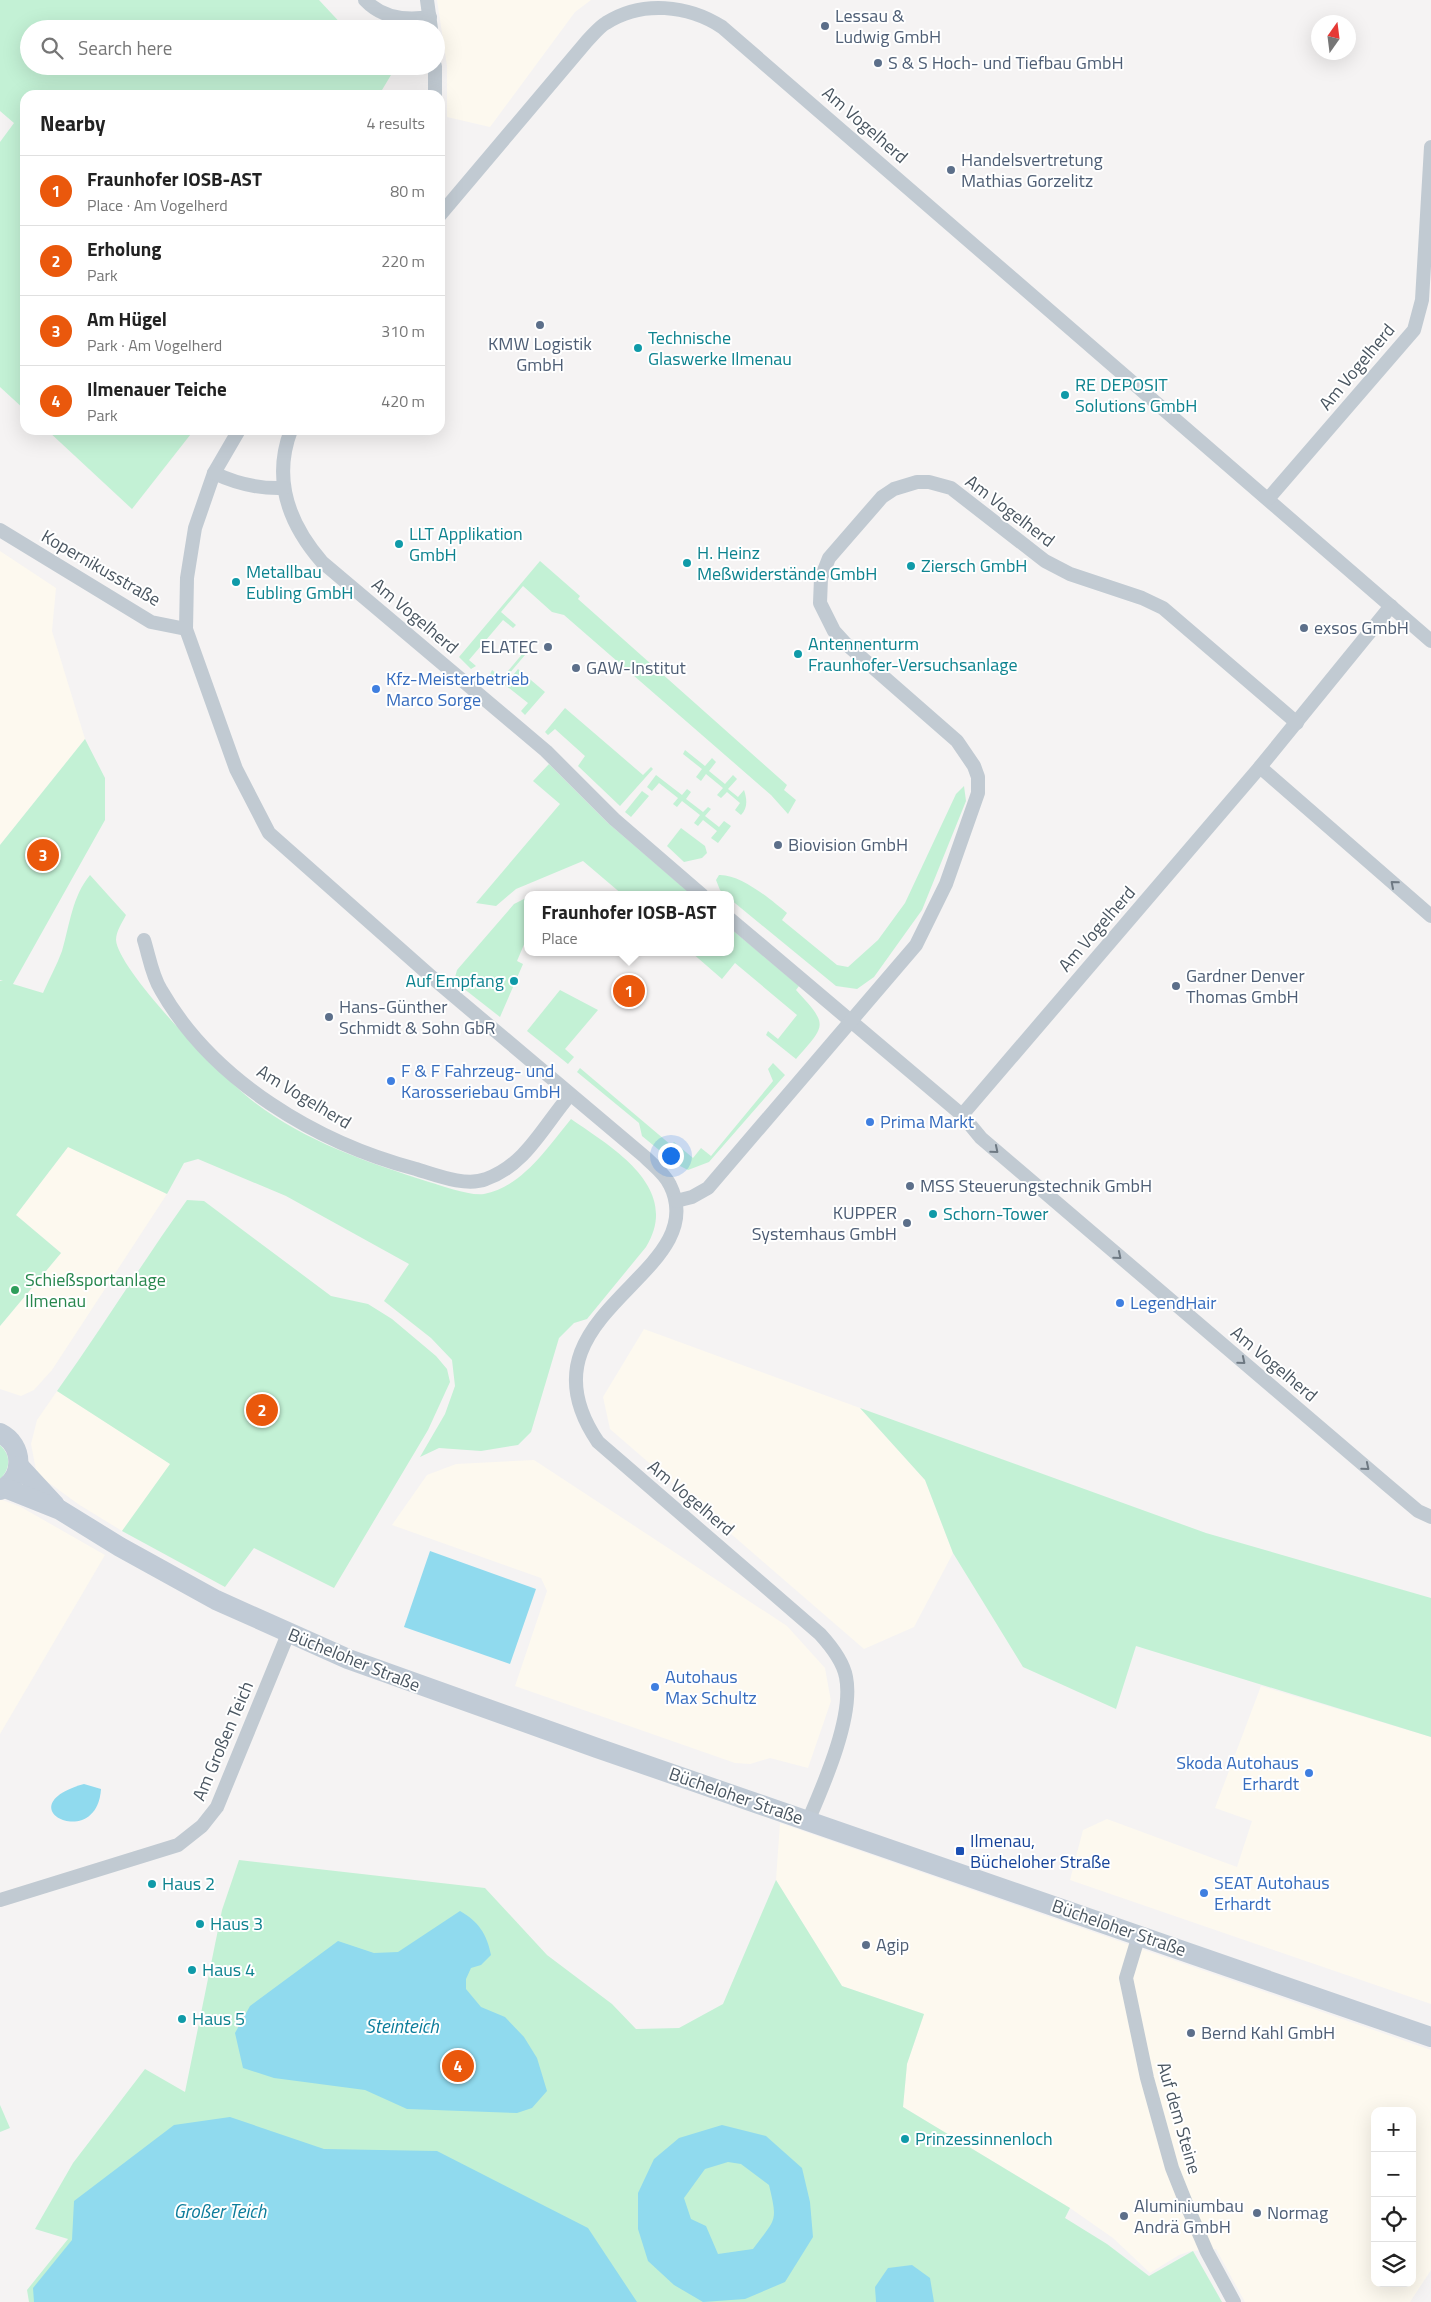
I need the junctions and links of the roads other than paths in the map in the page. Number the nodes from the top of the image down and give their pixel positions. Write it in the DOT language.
graph roads {
  1 [pos="365,0"];
  2 [pos="427,0"];
  3 [pos="422,20"];
  4 [pos="430,20"];
  5 [pos="435,75"];
  6 [pos="436,90"];
  7 [pos="1431,147"];
  8 [pos="445,209"];
  9 [pos="236,435"];
  10 [pos="289,435"];
  11 [pos="214,473"];
  12 [pos="284,488"];
  13 [pos="1268,499"];
  14 [pos="0,530"];
  15 [pos="1391,606"];
  16 [pos="186,629"];
  17 [pos="1431,641"];
  18 [pos="1297,723"];
  19 [pos="1260,767"];
  20 [pos="697,891"];
  21 [pos="1431,916"];
  22 [pos="734,922"];
  23 [pos="144,940"];
  24 [pos="851,1022"];
  25 [pos="570,1095"];
  26 [pos="962,1115"];
  27 [pos="676,1201"];
  28 [pos="0,1433"];
  29 [pos="19,1466"];
  30 [pos="2,1489"];
  31 [pos="60,1510"];
  32 [pos="1431,1518"];
  33 [pos="288,1634"];
  34 [pos="808,1821"];
  35 [pos="0,1900"];
  36 [pos="1139,1935"];
  37 [pos="1431,2037"];
  38 [pos="1234,2302"];
  1 -- 3 [label="street"];
  2 -- 4 [label="street"];
  5 -- 6 [label="street"];
  7 -- 13 [label="street, Am Vogelherd"];
  8 -- 13 [label="street, Am Vogelherd"];
  9 -- 11 [label="street"];
  10 -- 12 [label="street, Am Vogelherd"];
  11 -- 12 [label="street"];
  11 -- 16 [label="street"];
  12 -- 20 [label="street, Am Vogelherd"];
  13 -- 15 [label="street, Am Vogelherd"];
  14 -- 16 [label="street, Kopernikusstraße"];
  15 -- 17 [label="street, Am Vogelherd"];
  15 -- 18 [label="street, Am Vogelherd"];
  16 -- 25 [label="street, Am Vogelherd"];
  18 -- 19 [label="street, Am Vogelherd"];
  18 -- 24 [label="street, Am Vogelherd"];
  21 -- 19 [label="street, one-way"];
  19 -- 26 [label="street, Am Vogelherd"];
  22 -- 24 [label="street, Am Vogelherd"];
  23 -- 25 [label="street, Am Vogelherd"];
  24 -- 26 [label="street, Am Vogelherd"];
  24 -- 27 [label="street, Am Vogelherd"];
  25 -- 27 [label="street, Am Vogelherd"];
  26 -- 32 [label="street, Am Vogelherd, one-way"];
  27 -- 34 [label="street, Am Vogelherd"];
  28 -- 29 [label="main road, Bücheloher Straße"];
  29 -- 30 [label="main road, Bücheloher Straße"];
  29 -- 31 [label="main road, Bücheloher Straße"];
  30 -- 31 [label="main road, Bücheloher Straße"];
  31 -- 33 [label="main road, Bücheloher Straße"];
  33 -- 34 [label="main road, Bücheloher Straße"];
  33 -- 35 [label="street, Am Großen Teich"];
  34 -- 36 [label="main road, Bücheloher Straße"];
  36 -- 37 [label="main road, Bücheloher Straße"];
  36 -- 38 [label="street, Auf dem Steine"];
}
